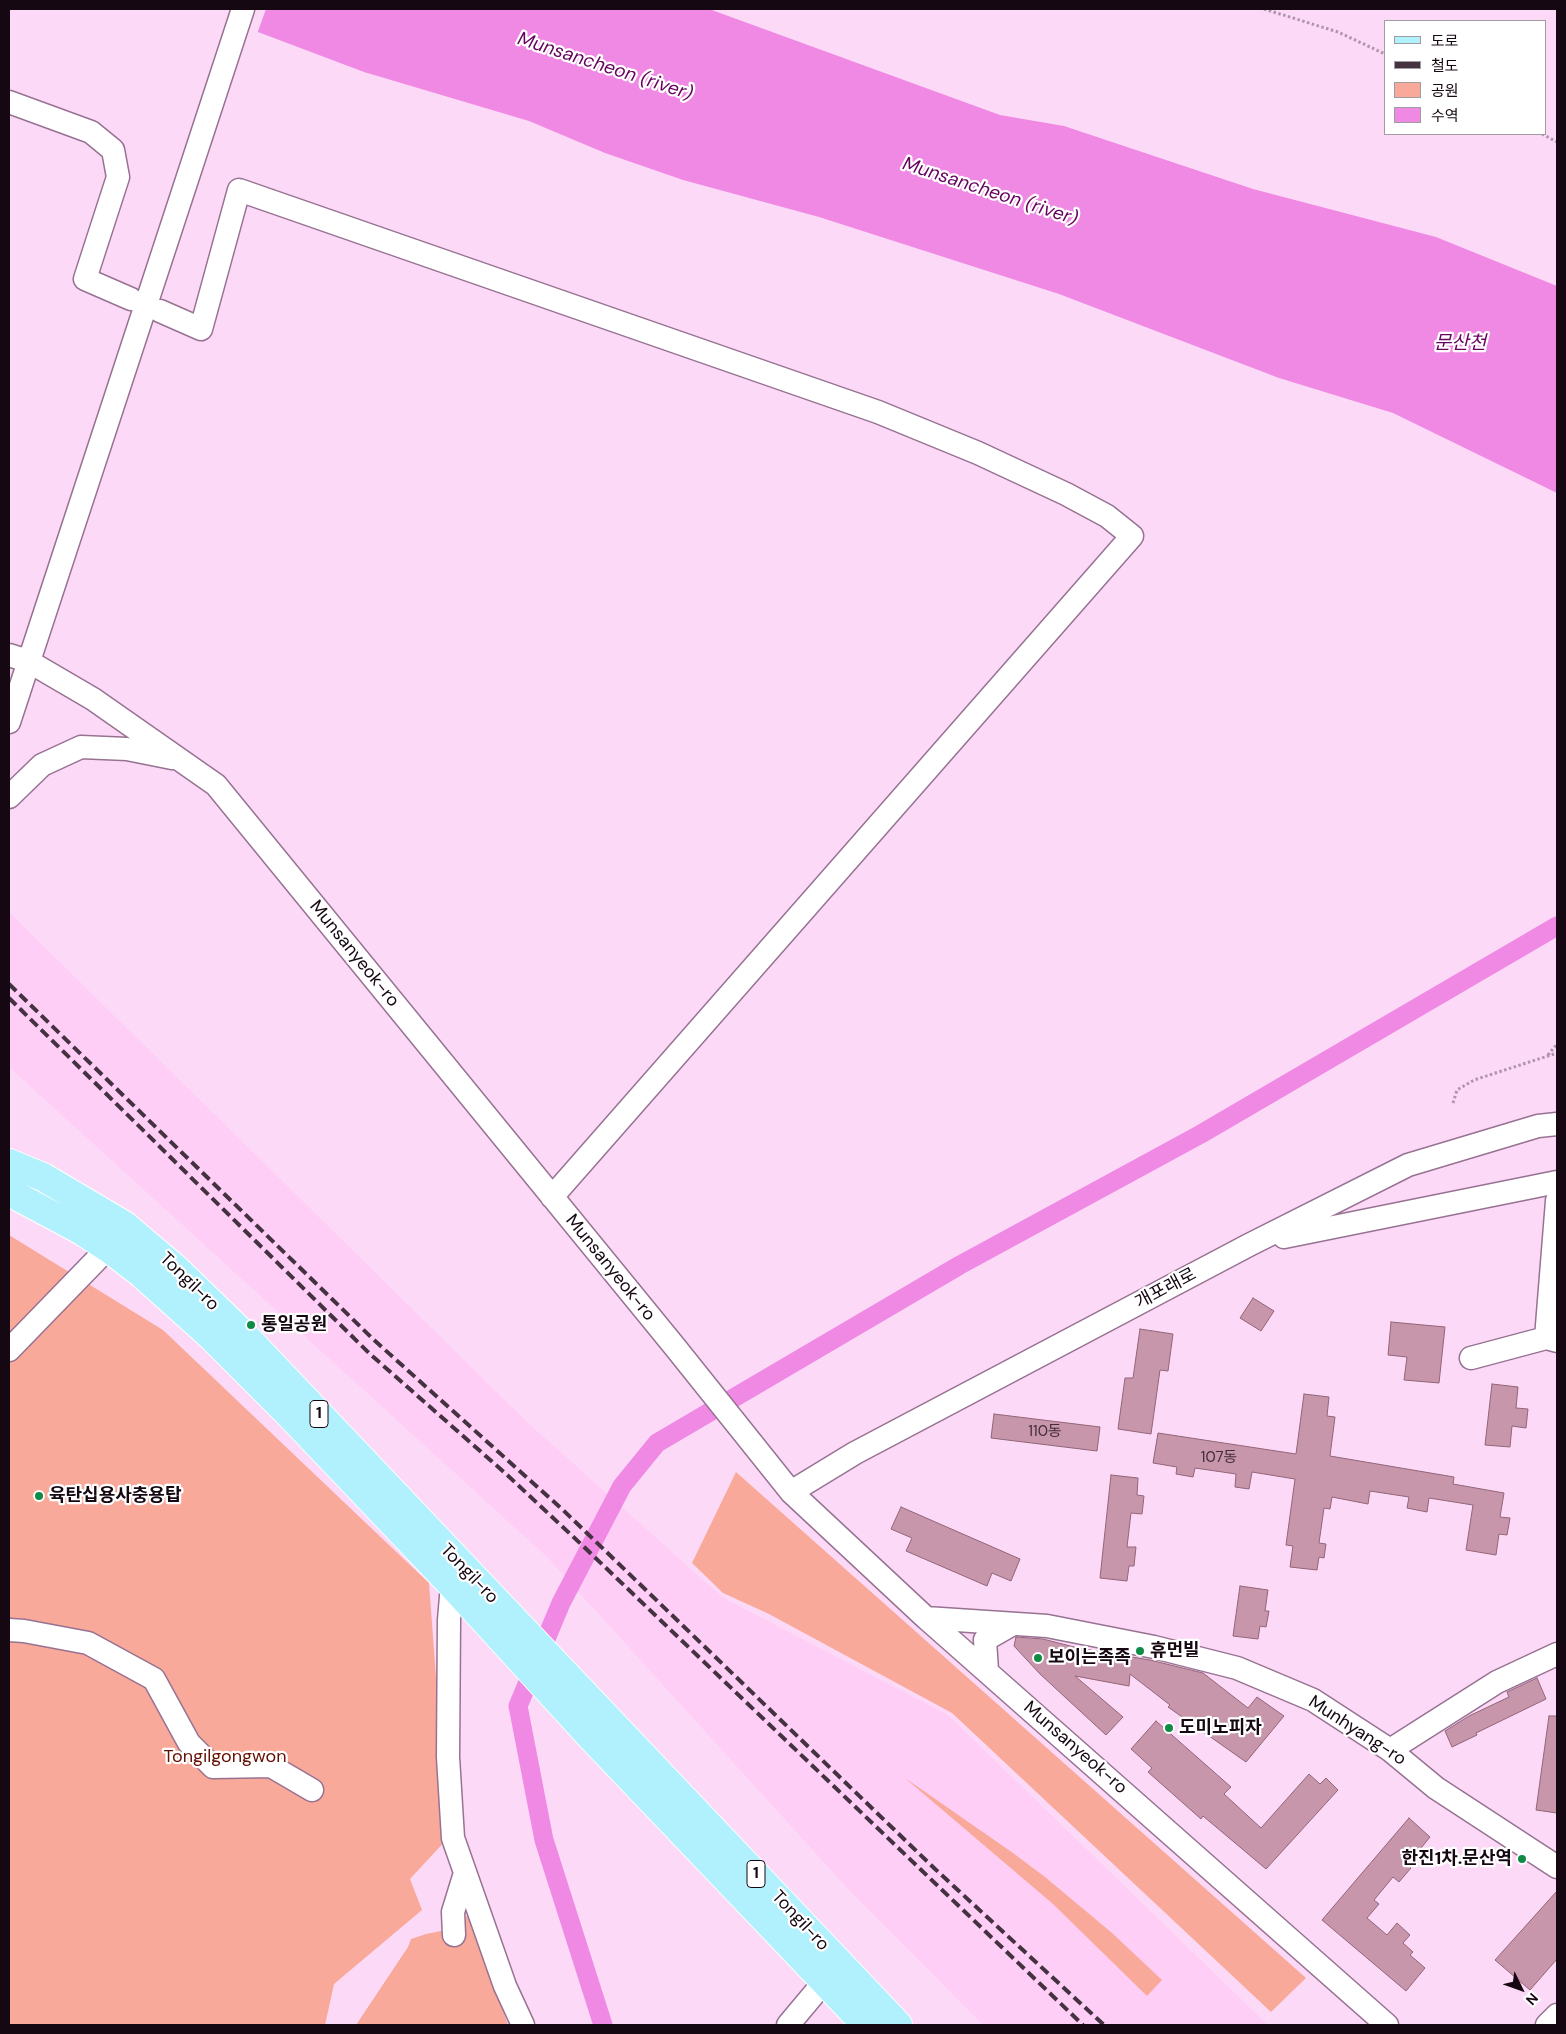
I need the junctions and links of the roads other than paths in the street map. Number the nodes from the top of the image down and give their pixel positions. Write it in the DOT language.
graph roads {
  1 [pos="244,9"];
  2 [pos="9,102"];
  3 [pos="132,299"];
  4 [pos="160,311"];
  5 [pos="18,658"];
  6 [pos="9,722"];
  7 [pos="180,759"];
  8 [pos="9,797"];
  9 [pos="1557,1124"];
  10 [pos="9,1163"];
  11 [pos="1557,1182"];
  12 [pos="9,1192"];
  13 [pos="552,1197"];
  14 [pos="1557,1202"];
  15 [pos="124,1225"];
  16 [pos="1249,1245"];
  17 [pos="108,1248"];
  18 [pos="1552,1340"];
  19 [pos="9,1350"];
  20 [pos="1471,1358"];
  21 [pos="790,1492"];
  22 [pos="443,1567"];
  23 [pos="926,1618"];
  24 [pos="1013,1624"];
  25 [pos="9,1630"];
  26 [pos="1557,1654"];
  27 [pos="987,1671"];
  28 [pos="602,1731"];
  29 [pos="1390,1750"];
  30 [pos="312,1790"];
  31 [pos="1557,1867"];
  32 [pos="465,1873"];
  33 [pos="454,1935"];
  34 [pos="824,1982"];
  35 [pos="1557,2015"];
  36 [pos="523,2025"];
  37 [pos="788,2025"];
  38 [pos="866,2025"];
  39 [pos="898,2025"];
  40 [pos="1387,2025"];
  41 [pos="1547,2025"];
  1 -- 5 [label="street"];
  2 -- 3 [label="street"];
  4 -- 13 [label="street"];
  5 -- 6 [label="street"];
  5 -- 7 [label="street, Munsanyeok-ro"];
  7 -- 8 [label="street"];
  7 -- 13 [label="street, Munsanyeok-ro"];
  9 -- 16 [label="street, 개포래로"];
  10 -- 15 [label="main road, Tongil-ro / 1"];
  11 -- 16 [label="street"];
  12 -- 17 [label="main road, Tongil-ro / 1"];
  13 -- 21 [label="street, Munsanyeok-ro"];
  14 -- 18 [label="street"];
  15 -- 17 [label="street"];
  15 -- 22 [label="main road, Tongil-ro / 1"];
  16 -- 21 [label="street, 개포래로"];
  17 -- 19 [label="street"];
  17 -- 22 [label="main road, Tongil-ro / 1"];
  18 -- 20 [label="street"];
  21 -- 23 [label="street, Munsanyeok-ro"];
  22 -- 28 [label="main road, Tongil-ro / 1"];
  22 -- 28 [label="main road, Tongil-ro / 1"];
  22 -- 32 [label="street"];
  23 -- 24 [label="street, Munhyang-ro"];
  23 -- 27 [label="street, Munsanyeok-ro"];
  24 -- 27 [label="street"];
  24 -- 29 [label="street, Munhyang-ro"];
  25 -- 30 [label="street"];
  26 -- 29 [label="street"];
  27 -- 40 [label="street, Munsanyeok-ro"];
  28 -- 34 [label="main road, Tongil-ro / 1"];
  28 -- 39 [label="main road, Tongil-ro / 1"];
  29 -- 31 [label="street, Munhyang-ro"];
  32 -- 33 [label="street"];
  32 -- 36 [label="street"];
  34 -- 37 [label="street"];
  34 -- 38 [label="main road, Tongil-ro / 1"];
  35 -- 41 [label="street"];
}
